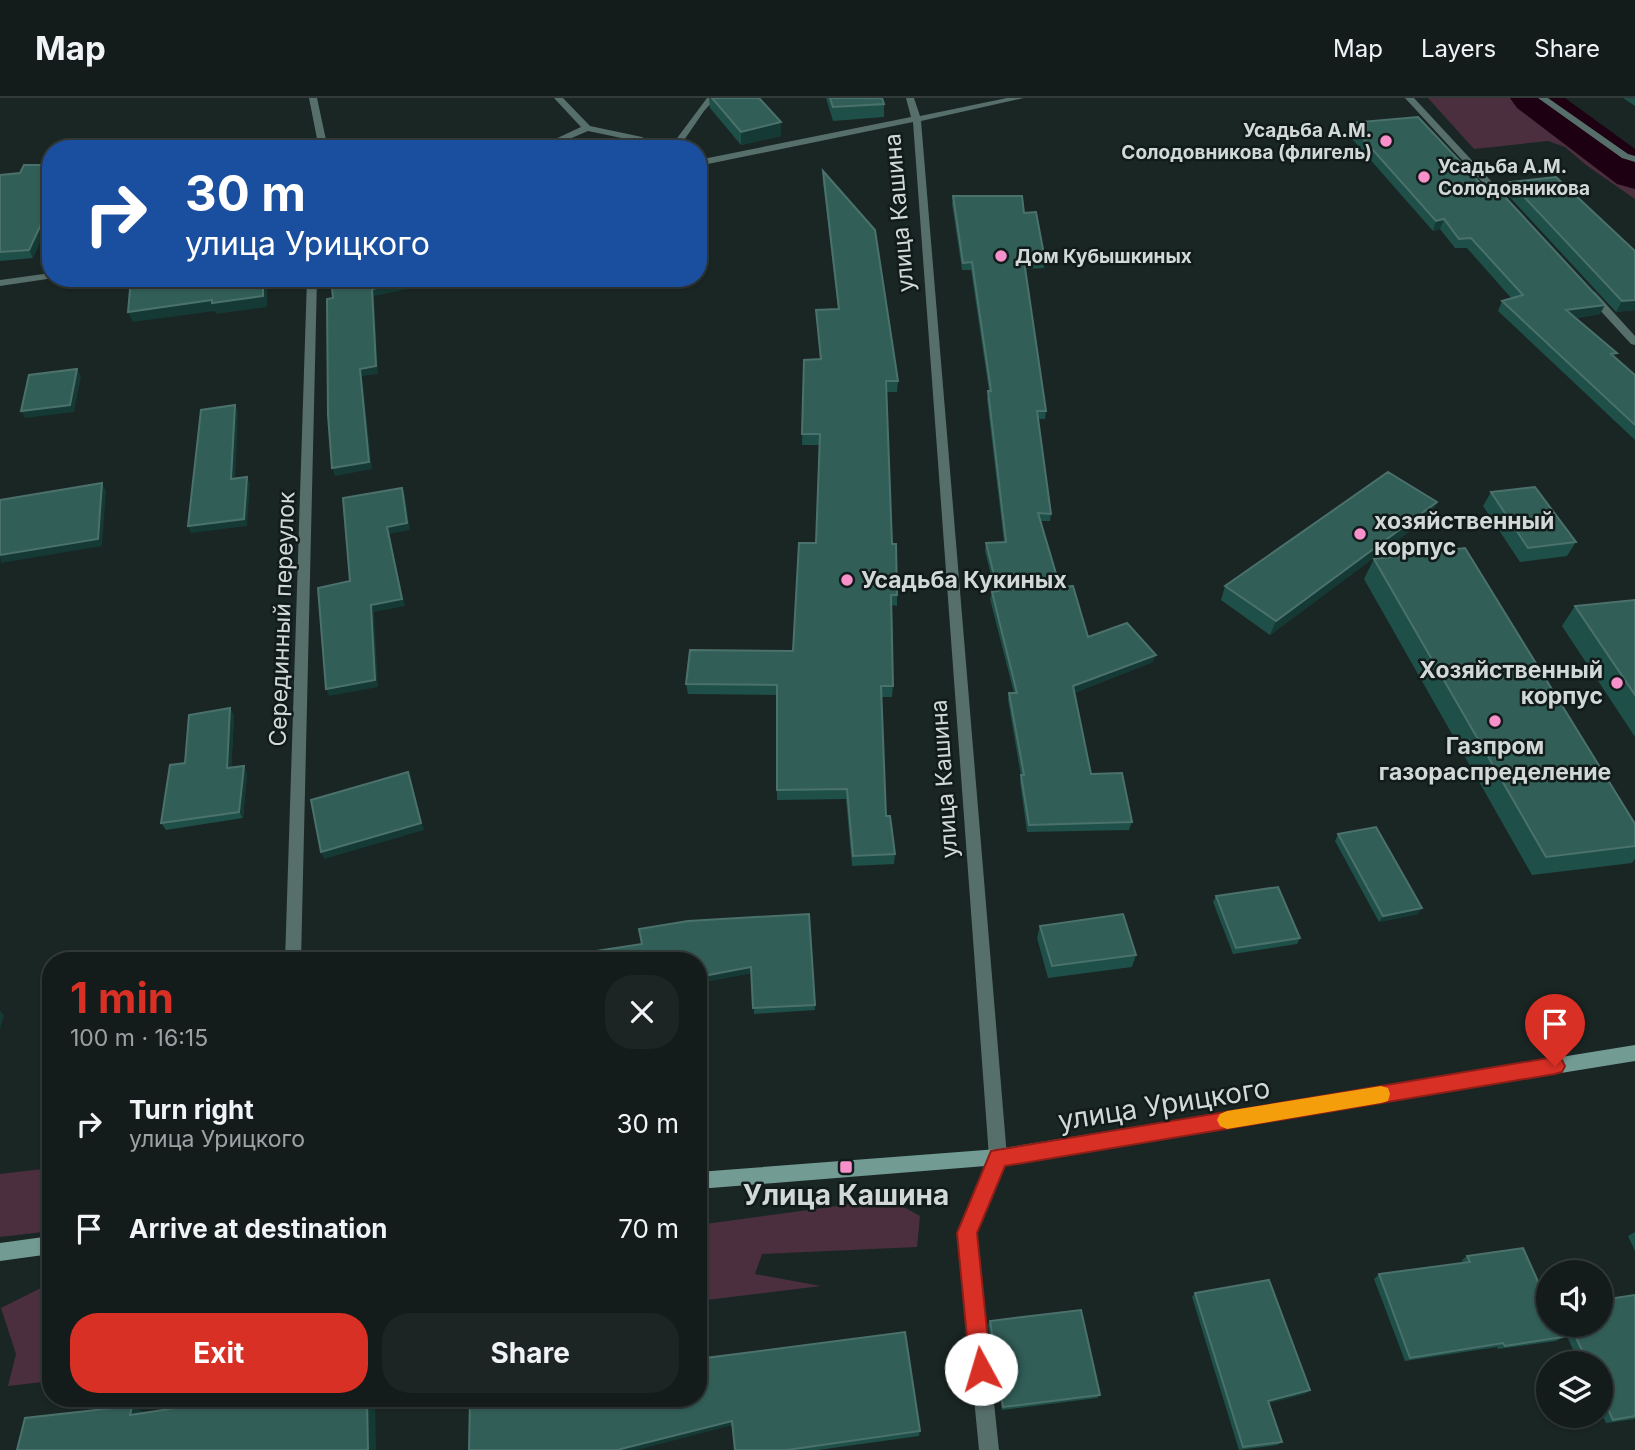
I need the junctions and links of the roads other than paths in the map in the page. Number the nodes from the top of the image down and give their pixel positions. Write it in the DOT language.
graph roads {
  1 [pos="313,98"];
  2 [pos="558,98"];
  3 [pos="712,98"];
  4 [pos="910,98"];
  5 [pos="1020,98"];
  6 [pos="1409,98"];
  7 [pos="1542,98"];
  8 [pos="917,121"];
  9 [pos="587,128"];
  10 [pos="322,140"];
  11 [pos="563,140"];
  12 [pos="641,140"];
  13 [pos="681,140"];
  14 [pos="1635,159"];
  15 [pos="707,161"];
  16 [pos="1508,204"];
  17 [pos="42,277"];
  18 [pos="0,283"];
  19 [pos="1580,283"];
  20 [pos="312,287"];
  21 [pos="1635,342"];
  22 [pos="293,952"];
  23 [pos="1635,1053"];
  24 [pos="998,1157"];
  25 [pos="707,1180"];
  26 [pos="42,1246"];
  27 [pos="0,1252"];
  28 [pos="989,1450"];
  1 -- 10 [label="street"];
  2 -- 9 [label="street"];
  3 -- 13 [label="street"];
  4 -- 8 [label="street, улица Кашина"];
  5 -- 8 [label="street"];
  6 -- 16 [label="street"];
  7 -- 14 [label="street"];
  8 -- 15 [label="street"];
  8 -- 24 [label="street, улица Кашина"];
  9 -- 11 [label="street"];
  9 -- 12 [label="street"];
  17 -- 18 [label="street"];
  19 -- 21 [label="street"];
  20 -- 22 [label="street, Серединный переулок"];
  23 -- 24 [label="street, улица Урицкого"];
  24 -- 25 [label="street, улица Урицкого"];
  24 -- 28 [label="street, улица Кашина"];
  26 -- 27 [label="street"];
}
